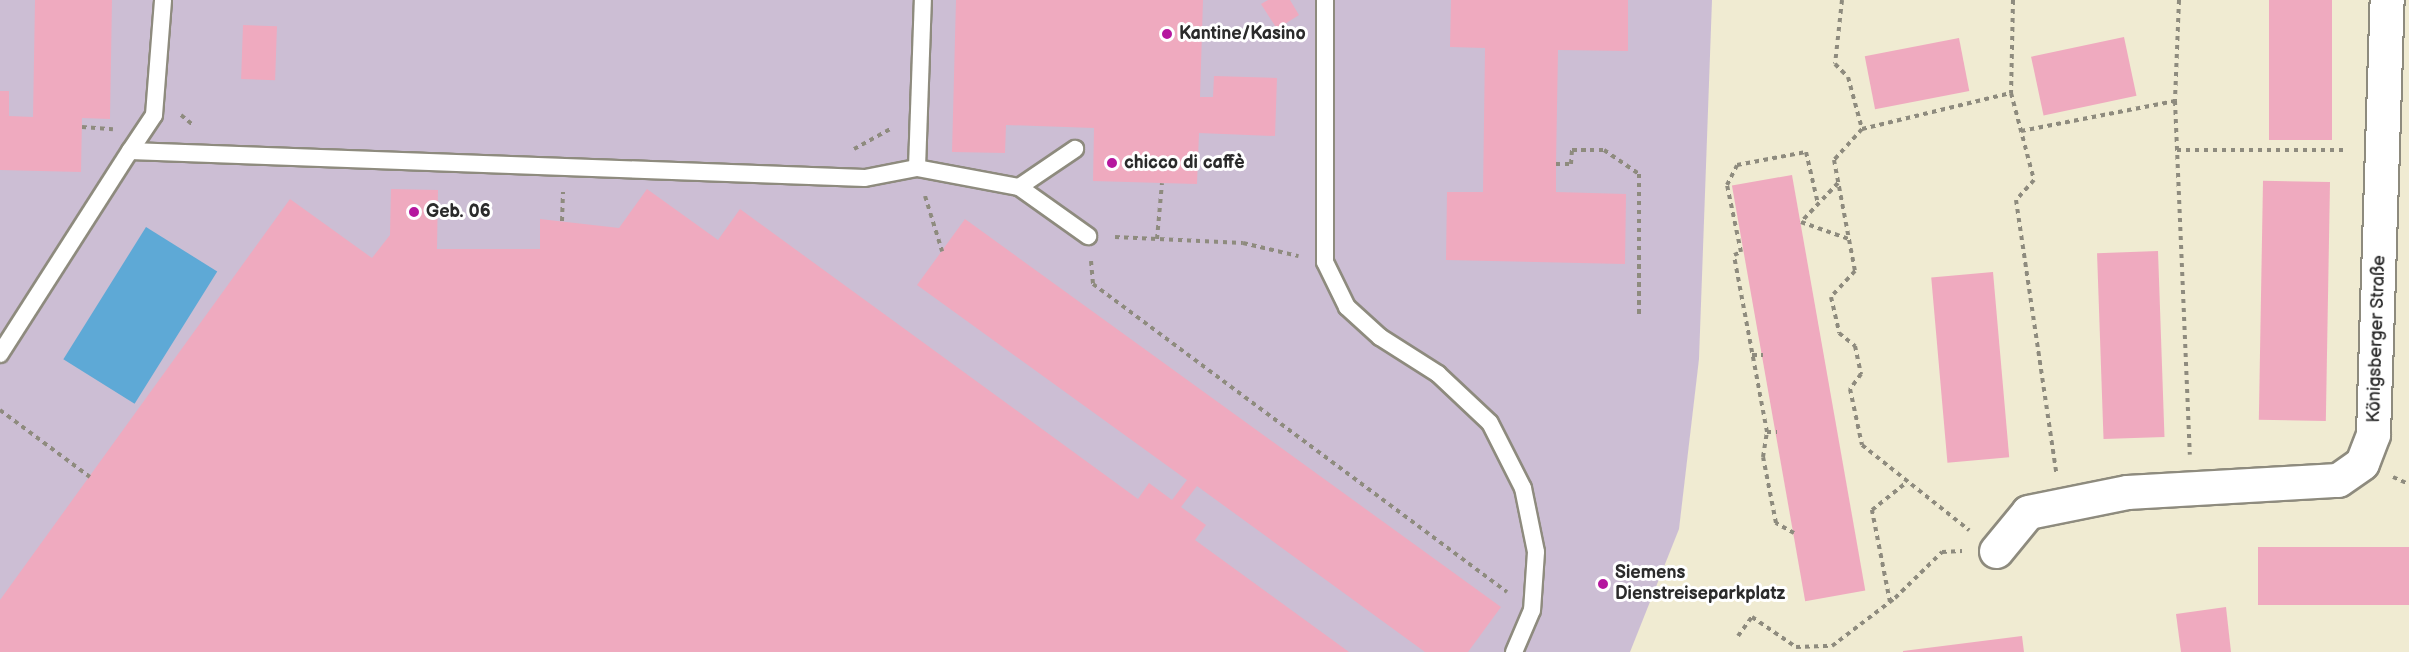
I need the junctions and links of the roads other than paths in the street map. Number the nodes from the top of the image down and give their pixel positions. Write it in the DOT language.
graph roads {
  1 [pos="163,0"];
  2 [pos="923,0"];
  3 [pos="1325,0"];
  4 [pos="2387,0"];
  5 [pos="2392,142"];
  6 [pos="1075,149"];
  7 [pos="130,151"];
  8 [pos="917,168"];
  9 [pos="1019,187"];
  10 [pos="1088,236"];
  11 [pos="0,354"];
  12 [pos="1996,551"];
  13 [pos="1514,652"];
  1 -- 7 [label="lane"];
  2 -- 8 [label="lane"];
  3 -- 13 [label="lane"];
  4 -- 5 [label="street, Königsberger Straße"];
  5 -- 12 [label="street, Königsberger Straße"];
  6 -- 9 [label="lane"];
  7 -- 8 [label="lane"];
  7 -- 11 [label="lane"];
  8 -- 9 [label="lane"];
  9 -- 10 [label="lane"];
}
